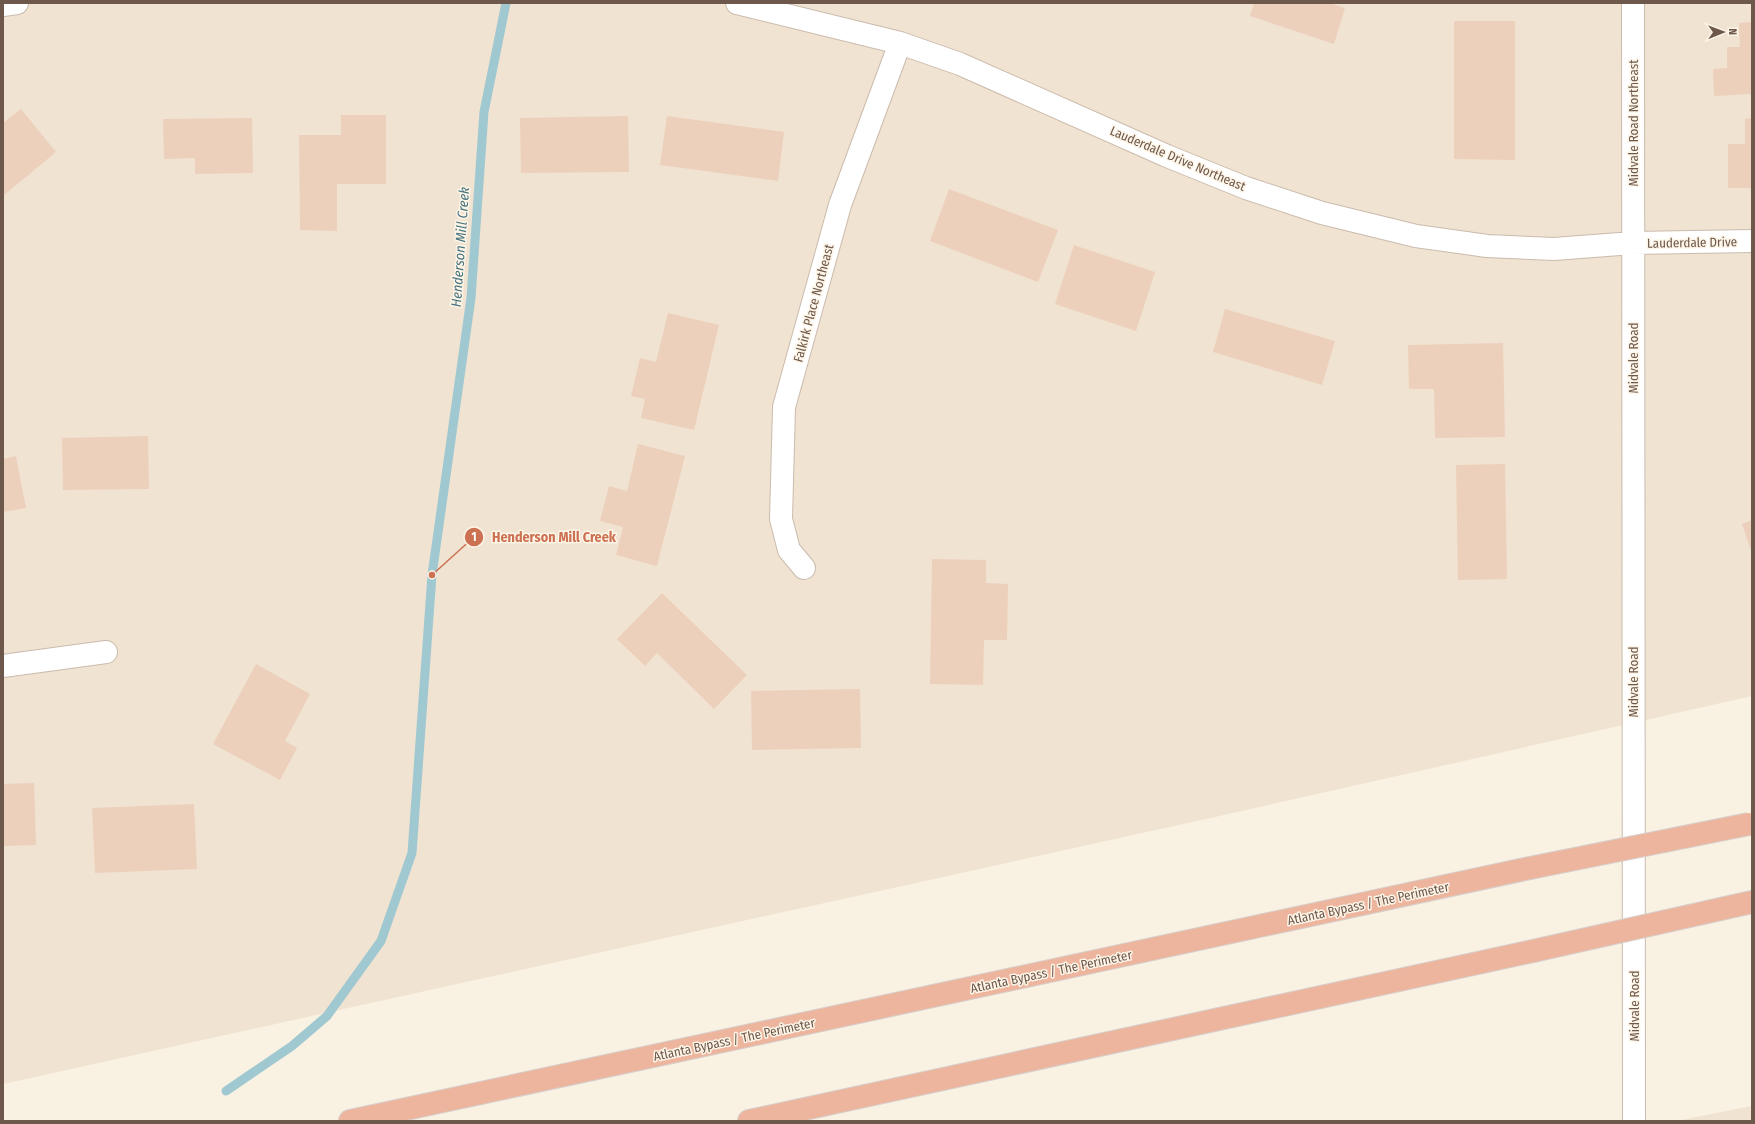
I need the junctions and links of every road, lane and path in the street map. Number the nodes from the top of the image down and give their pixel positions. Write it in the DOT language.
graph roads {
  1 [pos="17,3"];
  2 [pos="737,3"];
  3 [pos="1633,3"];
  4 [pos="3,5"];
  5 [pos="900,43"];
  6 [pos="1752,240"];
  7 [pos="1633,243"];
  8 [pos="804,568"];
  9 [pos="106,652"];
  10 [pos="3,666"];
  11 [pos="1750,824"];
  12 [pos="1743,904"];
  13 [pos="350,1121"];
  14 [pos="749,1121"];
  15 [pos="1634,1121"];
  1 -- 4 [label="street"];
  2 -- 5 [label="street, Lauderdale Drive Northeast"];
  3 -- 7 [label="street, Midvale Road Northeast"];
  5 -- 7 [label="street, Lauderdale Drive Northeast"];
  5 -- 8 [label="street, Falkirk Place Northeast"];
  6 -- 7 [label="street, Lauderdale Drive"];
  7 -- 15 [label="street, Midvale Road"];
  9 -- 10 [label="street"];
  11 -- 13 [label="highway, Atlanta Bypass / The Perimeter, bridge"];
  12 -- 14 [label="highway, bridge"];
}
